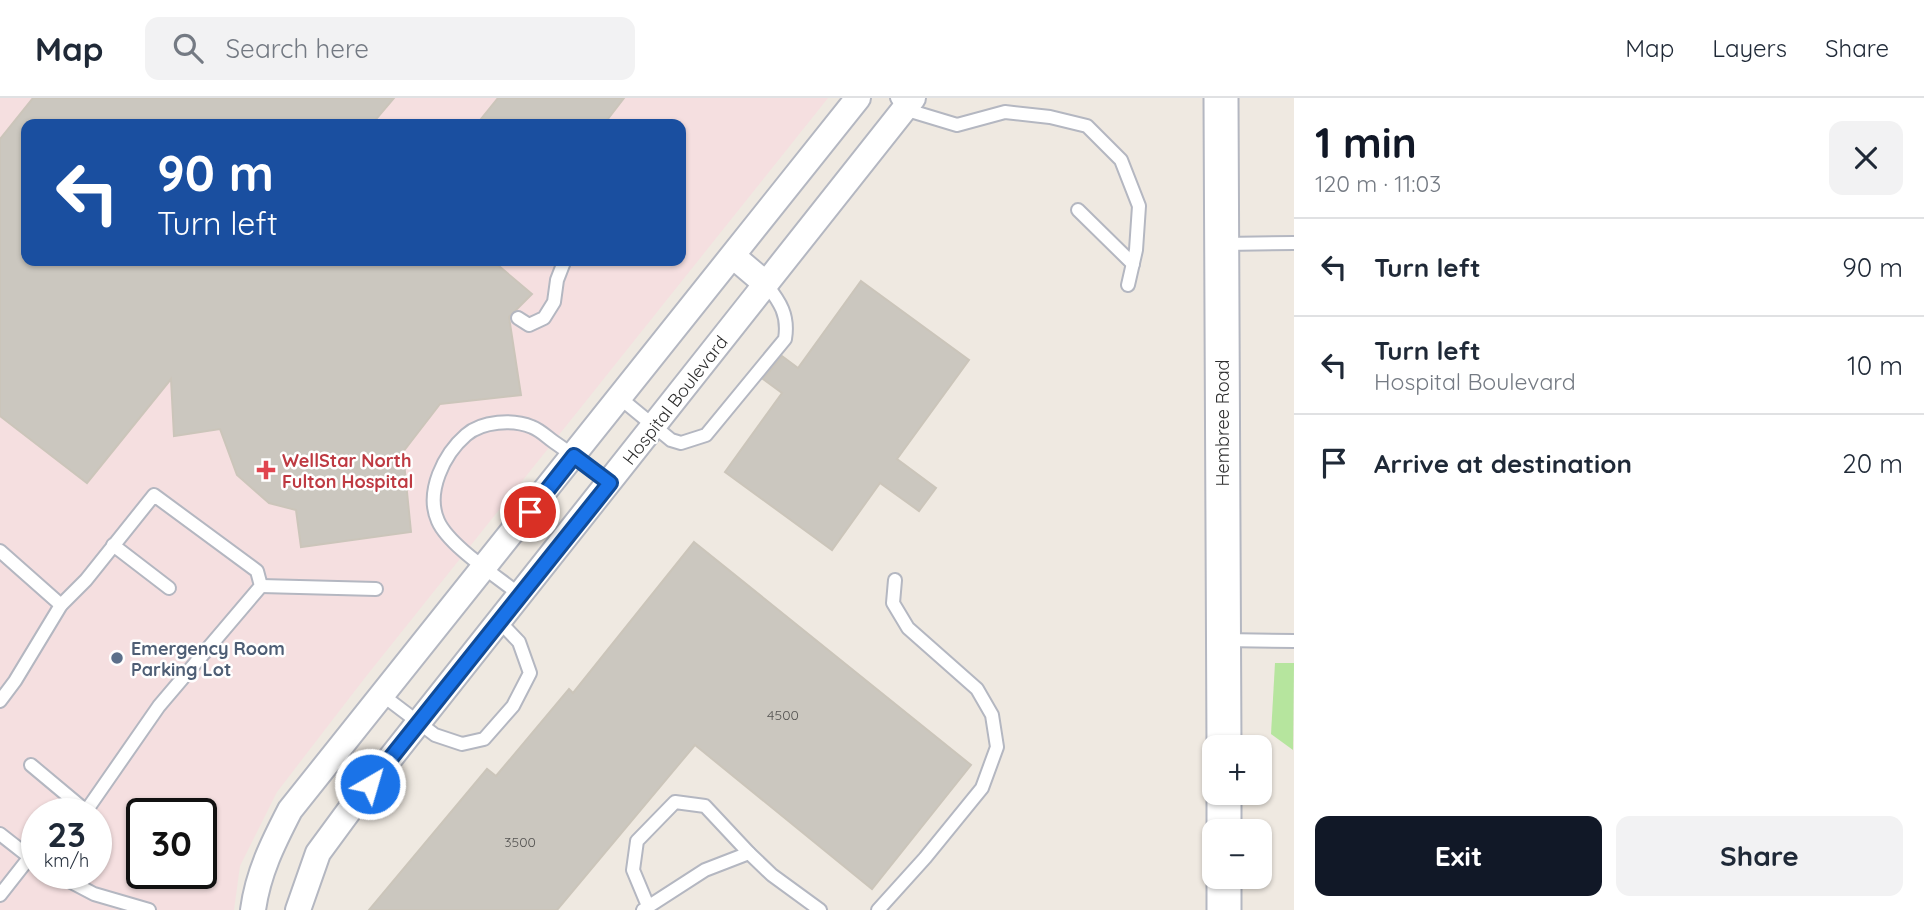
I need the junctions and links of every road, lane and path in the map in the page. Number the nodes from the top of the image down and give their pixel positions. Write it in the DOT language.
graph roads {
  1 [pos="858,98"];
  2 [pos="1221,98"];
  3 [pos="905,102"];
  4 [pos="1078,210"];
  5 [pos="1294,243"];
  6 [pos="1222,244"];
  7 [pos="733,256"];
  8 [pos="1133,264"];
  9 [pos="562,266"];
  10 [pos="766,284"];
  11 [pos="1128,285"];
  12 [pos="518,318"];
  13 [pos="620,398"];
  14 [pos="653,428"];
  15 [pos="574,456"];
  16 [pos="610,483"];
  17 [pos="113,545"];
  18 [pos="0,551"];
  19 [pos="485,567"];
  20 [pos="895,580"];
  21 [pos="261,586"];
  22 [pos="169,588"];
  23 [pos="376,589"];
  24 [pos="520,595"];
  25 [pos="61,605"];
  26 [pos="499,621"];
  27 [pos="1223,640"];
  28 [pos="1294,641"];
  29 [pos="381,694"];
  30 [pos="0,701"];
  31 [pos="418,723"];
  32 [pos="1224,735"];
  33 [pos="31,765"];
  34 [pos="69,798"];
  35 [pos="95,798"];
  36 [pos="0,834"];
  37 [pos="21,851"];
  38 [pos="749,853"];
  39 [pos="21,873"];
  40 [pos="84,889"];
  41 [pos="1224,889"];
  42 [pos="0,895"];
  43 [pos="645,908"];
  44 [pos="149,910"];
  45 [pos="253,910"];
  46 [pos="298,910"];
  47 [pos="820,910"];
  48 [pos="878,910"];
  49 [pos="1224,910"];
  1 -- 7 [label="street"];
  2 -- 6 [label="street, Hembree Road"];
  3 -- 8 [label="lane"];
  3 -- 10 [label="street, Hospital Boulevard"];
  4 -- 8 [label="lane"];
  5 -- 6 [label="lane"];
  6 -- 27 [label="street, Hembree Road"];
  7 -- 10 [label="street"];
  7 -- 13 [label="street"];
  8 -- 11 [label="lane"];
  9 -- 12 [label="lane"];
  10 -- 14 [label="street, Hospital Boulevard"];
  10 -- 14 [label="lane"];
  13 -- 14 [label="lane"];
  13 -- 15 [label="street"];
  14 -- 16 [label="street, Hospital Boulevard"];
  15 -- 16 [label="lane"];
  15 -- 19 [label="street"];
  15 -- 19 [label="lane"];
  16 -- 24 [label="street, Hospital Boulevard"];
  17 -- 21 [label="lane"];
  17 -- 22 [label="lane"];
  17 -- 25 [label="lane"];
  18 -- 25 [label="lane"];
  19 -- 24 [label="lane"];
  19 -- 29 [label="street"];
  20 -- 48 [label="lane"];
  21 -- 23 [label="lane"];
  21 -- 35 [label="lane"];
  24 -- 26 [label="street, Hospital Boulevard"];
  25 -- 30 [label="lane"];
  26 -- 31 [label="street, Hospital Boulevard"];
  26 -- 31 [label="lane"];
  27 -- 28 [label="lane"];
  27 -- 32 [label="street, Hembree Road"];
  29 -- 31 [label="lane"];
  29 -- 45 [label="street"];
  31 -- 46 [label="street, Hospital Boulevard"];
  33 -- 34 [label="lane"];
  36 -- 37 [label="lane"];
  38 -- 43 [label="lane"];
  38 -- 43 [label="lane"];
  38 -- 47 [label="lane"];
  39 -- 42 [label="lane"];
  40 -- 44 [label="lane"];
  41 -- 49 [label="street"];
}
